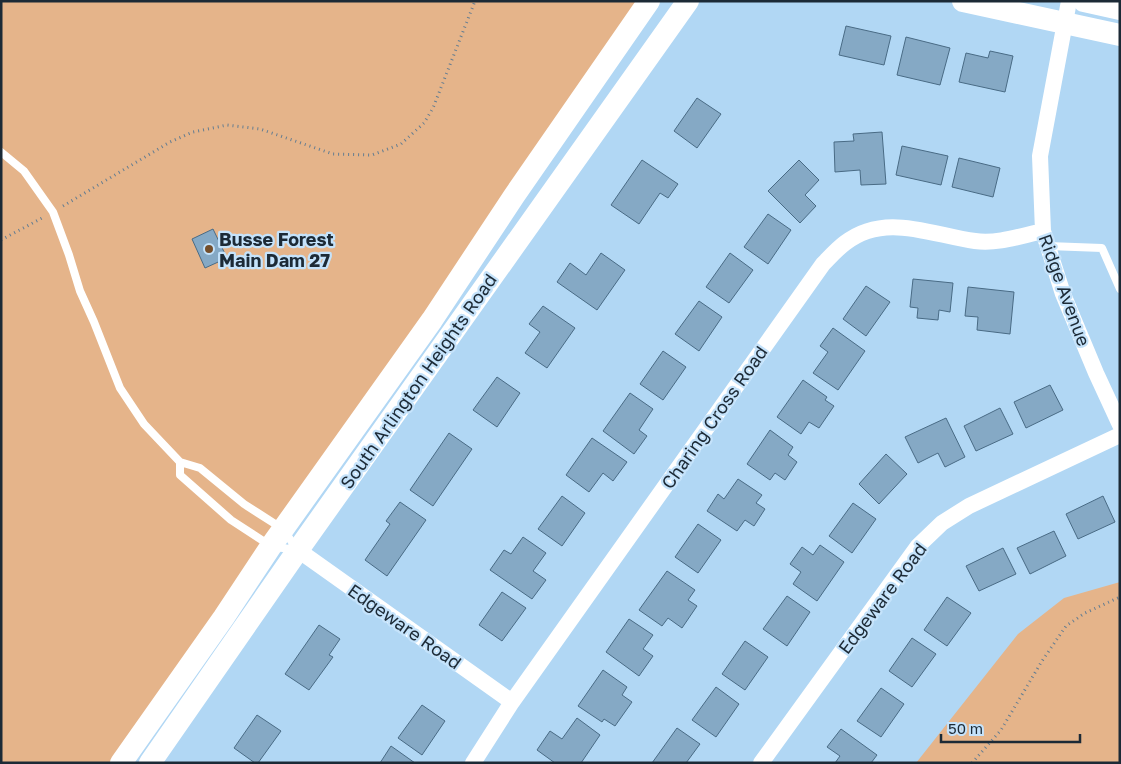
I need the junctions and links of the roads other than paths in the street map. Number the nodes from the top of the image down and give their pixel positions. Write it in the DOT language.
graph roads {
  1 [pos="649,1"];
  2 [pos="688,1"];
  3 [pos="964,1"];
  4 [pos="1084,1"];
  5 [pos="1120,9"];
  6 [pos="1067,12"];
  7 [pos="1120,35"];
  8 [pos="1,152"];
  9 [pos="1045,238"];
  10 [pos="1120,289"];
  11 [pos="1120,425"];
  12 [pos="1120,435"];
  13 [pos="180,462"];
  14 [pos="276,538"];
  15 [pos="298,550"];
  16 [pos="512,702"];
  17 [pos="121,763"];
  18 [pos="150,763"];
  19 [pos="472,763"];
  20 [pos="761,763"];
  1 -- 14 [label="main road, South Arlington Heights Road"];
  2 -- 15 [label="main road, South Arlington Heights Road"];
  3 -- 6 [label="main road"];
  4 -- 5 [label="main road"];
  6 -- 7 [label="main road"];
  6 -- 9 [label="street, Ridge Avenue"];
  8 -- 13 [label="lane"];
  9 -- 10 [label="lane"];
  9 -- 11 [label="street, Ridge Avenue"];
  9 -- 16 [label="street, Charing Cross Road"];
  12 -- 20 [label="street, Edgeware Road"];
  13 -- 14 [label="lane"];
  13 -- 14 [label="lane"];
  14 -- 15 [label="lane"];
  14 -- 15 [label="lane"];
  14 -- 17 [label="main road, South Arlington Heights Road"];
  15 -- 16 [label="street, Edgeware Road"];
  15 -- 18 [label="main road, South Arlington Heights Road"];
  16 -- 19 [label="street, Charing Cross Road"];
}
